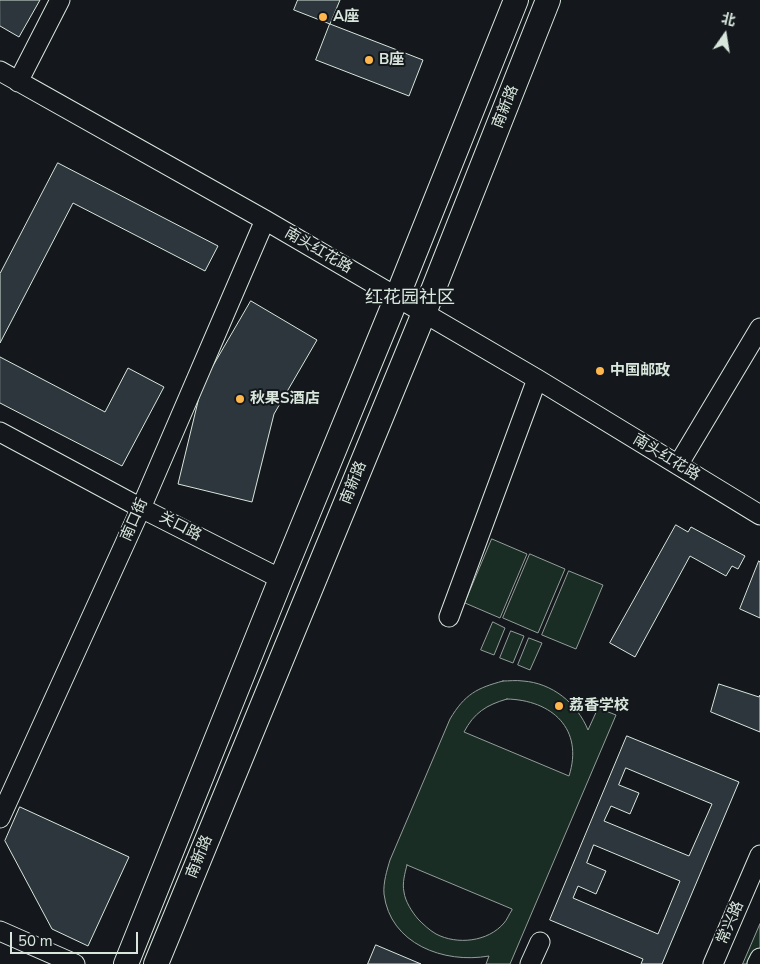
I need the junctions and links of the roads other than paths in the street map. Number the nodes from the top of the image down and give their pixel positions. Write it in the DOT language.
graph roads {
  1 [pos="60,0"];
  2 [pos="516,0"];
  3 [pos="548,0"];
  4 [pos="0,71"];
  5 [pos="18,82"];
  6 [pos="265,220"];
  7 [pos="397,297"];
  8 [pos="424,313"];
  9 [pos="760,328"];
  10 [pos="537,379"];
  11 [pos="0,432"];
  12 [pos="678,465"];
  13 [pos="141,508"];
  14 [pos="760,515"];
  15 [pos="280,579"];
  16 [pos="449,617"];
  17 [pos="0,818"];
  18 [pos="760,855"];
  19 [pos="0,931"];
  20 [pos="540,942"];
  21 [pos="760,958"];
  22 [pos="75,964"];
  23 [pos="126,964"];
  24 [pos="156,964"];
  25 [pos="530,964"];
  26 [pos="713,964"];
  27 [pos="758,964"];
  1 -- 5 [label="street"];
  2 -- 7 [label="main road, 南新路"];
  3 -- 8 [label="main road, 南新路"];
  4 -- 5 [label="street, 南头红花路"];
  5 -- 6 [label="street, 南头红花路"];
  6 -- 7 [label="street, 南头红花路"];
  6 -- 13 [label="street, 南口街"];
  7 -- 8 [label="street, 南头红花路"];
  7 -- 15 [label="main road, 南新路"];
  8 -- 10 [label="street, 南头红花路"];
  8 -- 24 [label="main road, 南新路"];
  9 -- 12 [label="street"];
  10 -- 12 [label="street, 南头红花路"];
  10 -- 16 [label="street"];
  11 -- 13 [label="street, 关口路"];
  12 -- 14 [label="street, 南头红花路"];
  13 -- 15 [label="street, 关口路"];
  13 -- 17 [label="street, 南口街"];
  15 -- 23 [label="main road, 南新路"];
  18 -- 26 [label="street, 常兴路"];
  19 -- 22 [label="street"];
  20 -- 25 [label="street"];
  21 -- 27 [label="street"];
}
